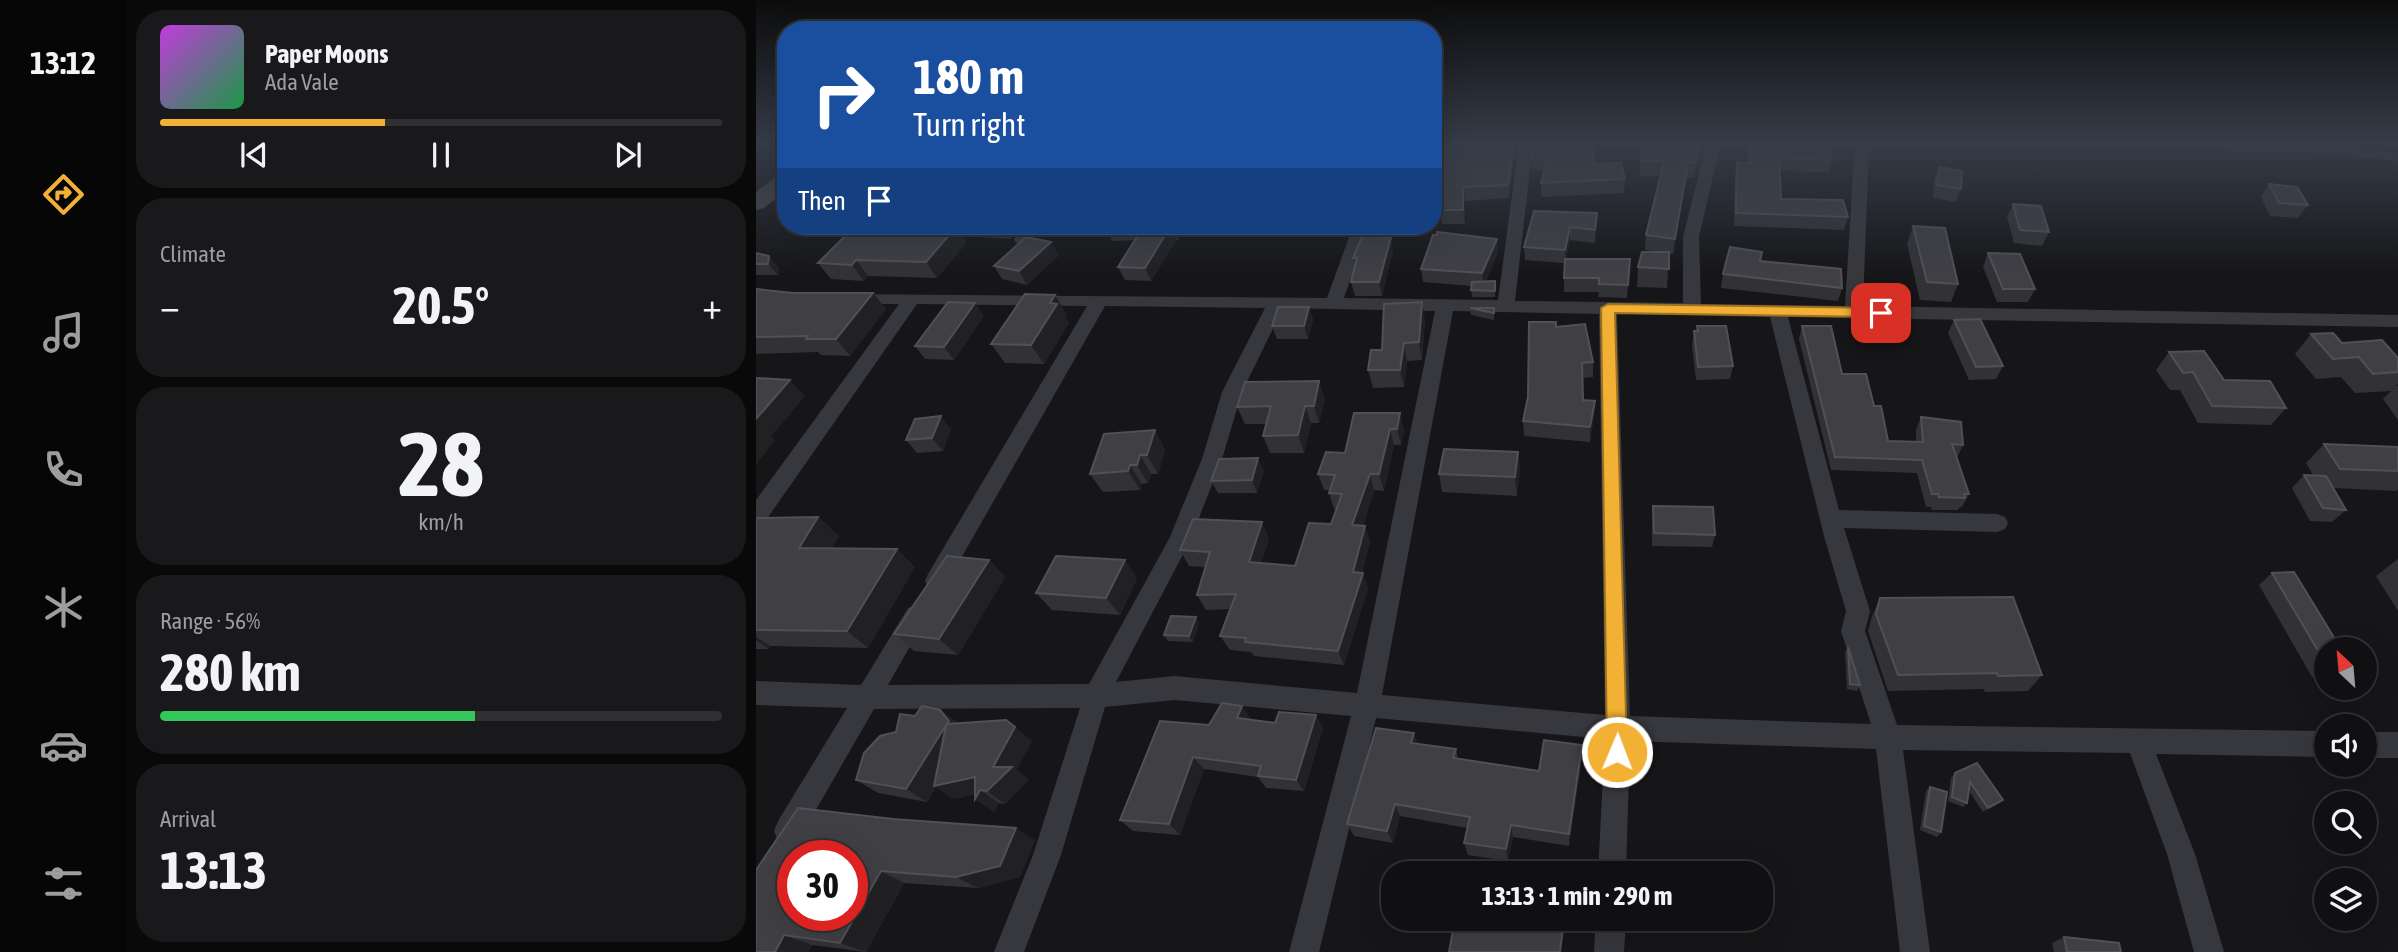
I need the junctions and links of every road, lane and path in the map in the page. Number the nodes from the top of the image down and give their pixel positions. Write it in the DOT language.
graph roads {
  1 [pos="1521,186"];
  2 [pos="1703,186"];
  3 [pos="1861,186"];
  4 [pos="777,187"];
  5 [pos="756,203"];
  6 [pos="1358,235"];
  7 [pos="834,298"];
  8 [pos="912,299"];
  9 [pos="1099,302"];
  10 [pos="1277,303"];
  11 [pos="1333,303"];
  12 [pos="1446,305"];
  13 [pos="1506,306"];
  14 [pos="1608,308"];
  15 [pos="1692,310"];
  16 [pos="1777,311"];
  17 [pos="1854,312"];
  18 [pos="2398,321"];
  19 [pos="756,517"];
  20 [pos="1830,519"];
  21 [pos="1997,523"];
  22 [pos="756,693"];
  23 [pos="1096,696"];
  24 [pos="868,697"];
  25 [pos="1367,705"];
  26 [pos="1618,728"];
  27 [pos="1888,737"];
  28 [pos="2138,741"];
  29 [pos="2314,744"];
  30 [pos="2377,745"];
  31 [pos="2398,745"];
  32 [pos="782,840"];
  33 [pos="1612,861"];
  34 [pos="1610,931"];
  35 [pos="1009,952"];
  36 [pos="1304,952"];
  37 [pos="1609,952"];
  38 [pos="1915,952"];
  39 [pos="2209,952"];
  1 -- 13 [label="street"];
  2 -- 15 [label="street"];
  3 -- 17 [label="street"];
  4 -- 5 [label="street"];
  6 -- 11 [label="street"];
  7 -- 8 [label="street"];
  8 -- 9 [label="street"];
  8 -- 19 [label="street"];
  9 -- 10 [label="street"];
  9 -- 24 [label="street"];
  10 -- 11 [label="street"];
  10 -- 23 [label="street"];
  11 -- 12 [label="street"];
  12 -- 13 [label="street"];
  12 -- 25 [label="street"];
  13 -- 14 [label="street"];
  14 -- 15 [label="street"];
  14 -- 26 [label="street"];
  15 -- 16 [label="street"];
  16 -- 17 [label="street"];
  16 -- 20 [label="street"];
  17 -- 18 [label="street"];
  20 -- 21 [label="street"];
  20 -- 27 [label="street"];
  22 -- 24 [label="street"];
  23 -- 24 [label="street"];
  23 -- 25 [label="street"];
  23 -- 35 [label="street"];
  24 -- 32 [label="street"];
  25 -- 26 [label="street"];
  25 -- 36 [label="street"];
  26 -- 27 [label="street"];
  26 -- 33 [label="street"];
  27 -- 28 [label="street"];
  27 -- 38 [label="street"];
  28 -- 29 [label="street"];
  28 -- 39 [label="street"];
  30 -- 31 [label="street"];
  34 -- 37 [label="street"];
}
